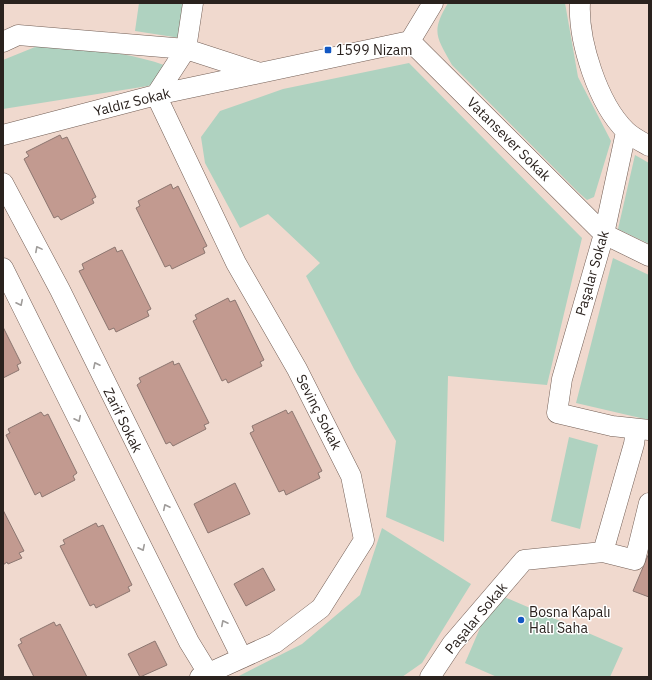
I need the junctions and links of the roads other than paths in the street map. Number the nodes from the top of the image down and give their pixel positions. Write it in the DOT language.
graph roads {
  1 [pos="193,3"];
  2 [pos="433,3"];
  3 [pos="580,3"];
  4 [pos="410,41"];
  5 [pos="3,42"];
  6 [pos="186,49"];
  7 [pos="262,73"];
  8 [pos="156,95"];
  9 [pos="626,132"];
  10 [pos="3,135"];
  11 [pos="649,146"];
  12 [pos="3,183"];
  13 [pos="604,234"];
  14 [pos="649,256"];
  15 [pos="3,268"];
  16 [pos="643,430"];
  17 [pos="649,503"];
  18 [pos="603,552"];
  19 [pos="242,658"];
  20 [pos="204,675"];
  21 [pos="430,677"];
  1 -- 6 [label="street"];
  2 -- 4 [label="street"];
  3 -- 9 [label="street"];
  4 -- 7 [label="street, Yaldız Sokak"];
  4 -- 13 [label="street, Vatansever Sokak"];
  5 -- 6 [label="street, Yaldız Sokak"];
  6 -- 7 [label="street, Yaldız Sokak"];
  6 -- 8 [label="street"];
  7 -- 8 [label="street, Yaldız Sokak"];
  8 -- 10 [label="street, Yaldız Sokak"];
  8 -- 19 [label="street, Sevinç Sokak"];
  9 -- 11 [label="street"];
  9 -- 13 [label="street, Paşalar Sokak"];
  19 -- 12 [label="street, Zarif Sokak, one-way"];
  13 -- 14 [label="street, Vatansever Sokak"];
  13 -- 16 [label="street, Paşalar Sokak"];
  15 -- 20 [label="street, one-way"];
  16 -- 18 [label="street"];
  17 -- 18 [label="street"];
  18 -- 21 [label="street, Paşalar Sokak"];
  19 -- 20 [label="street, Sevinç Sokak"];
}
